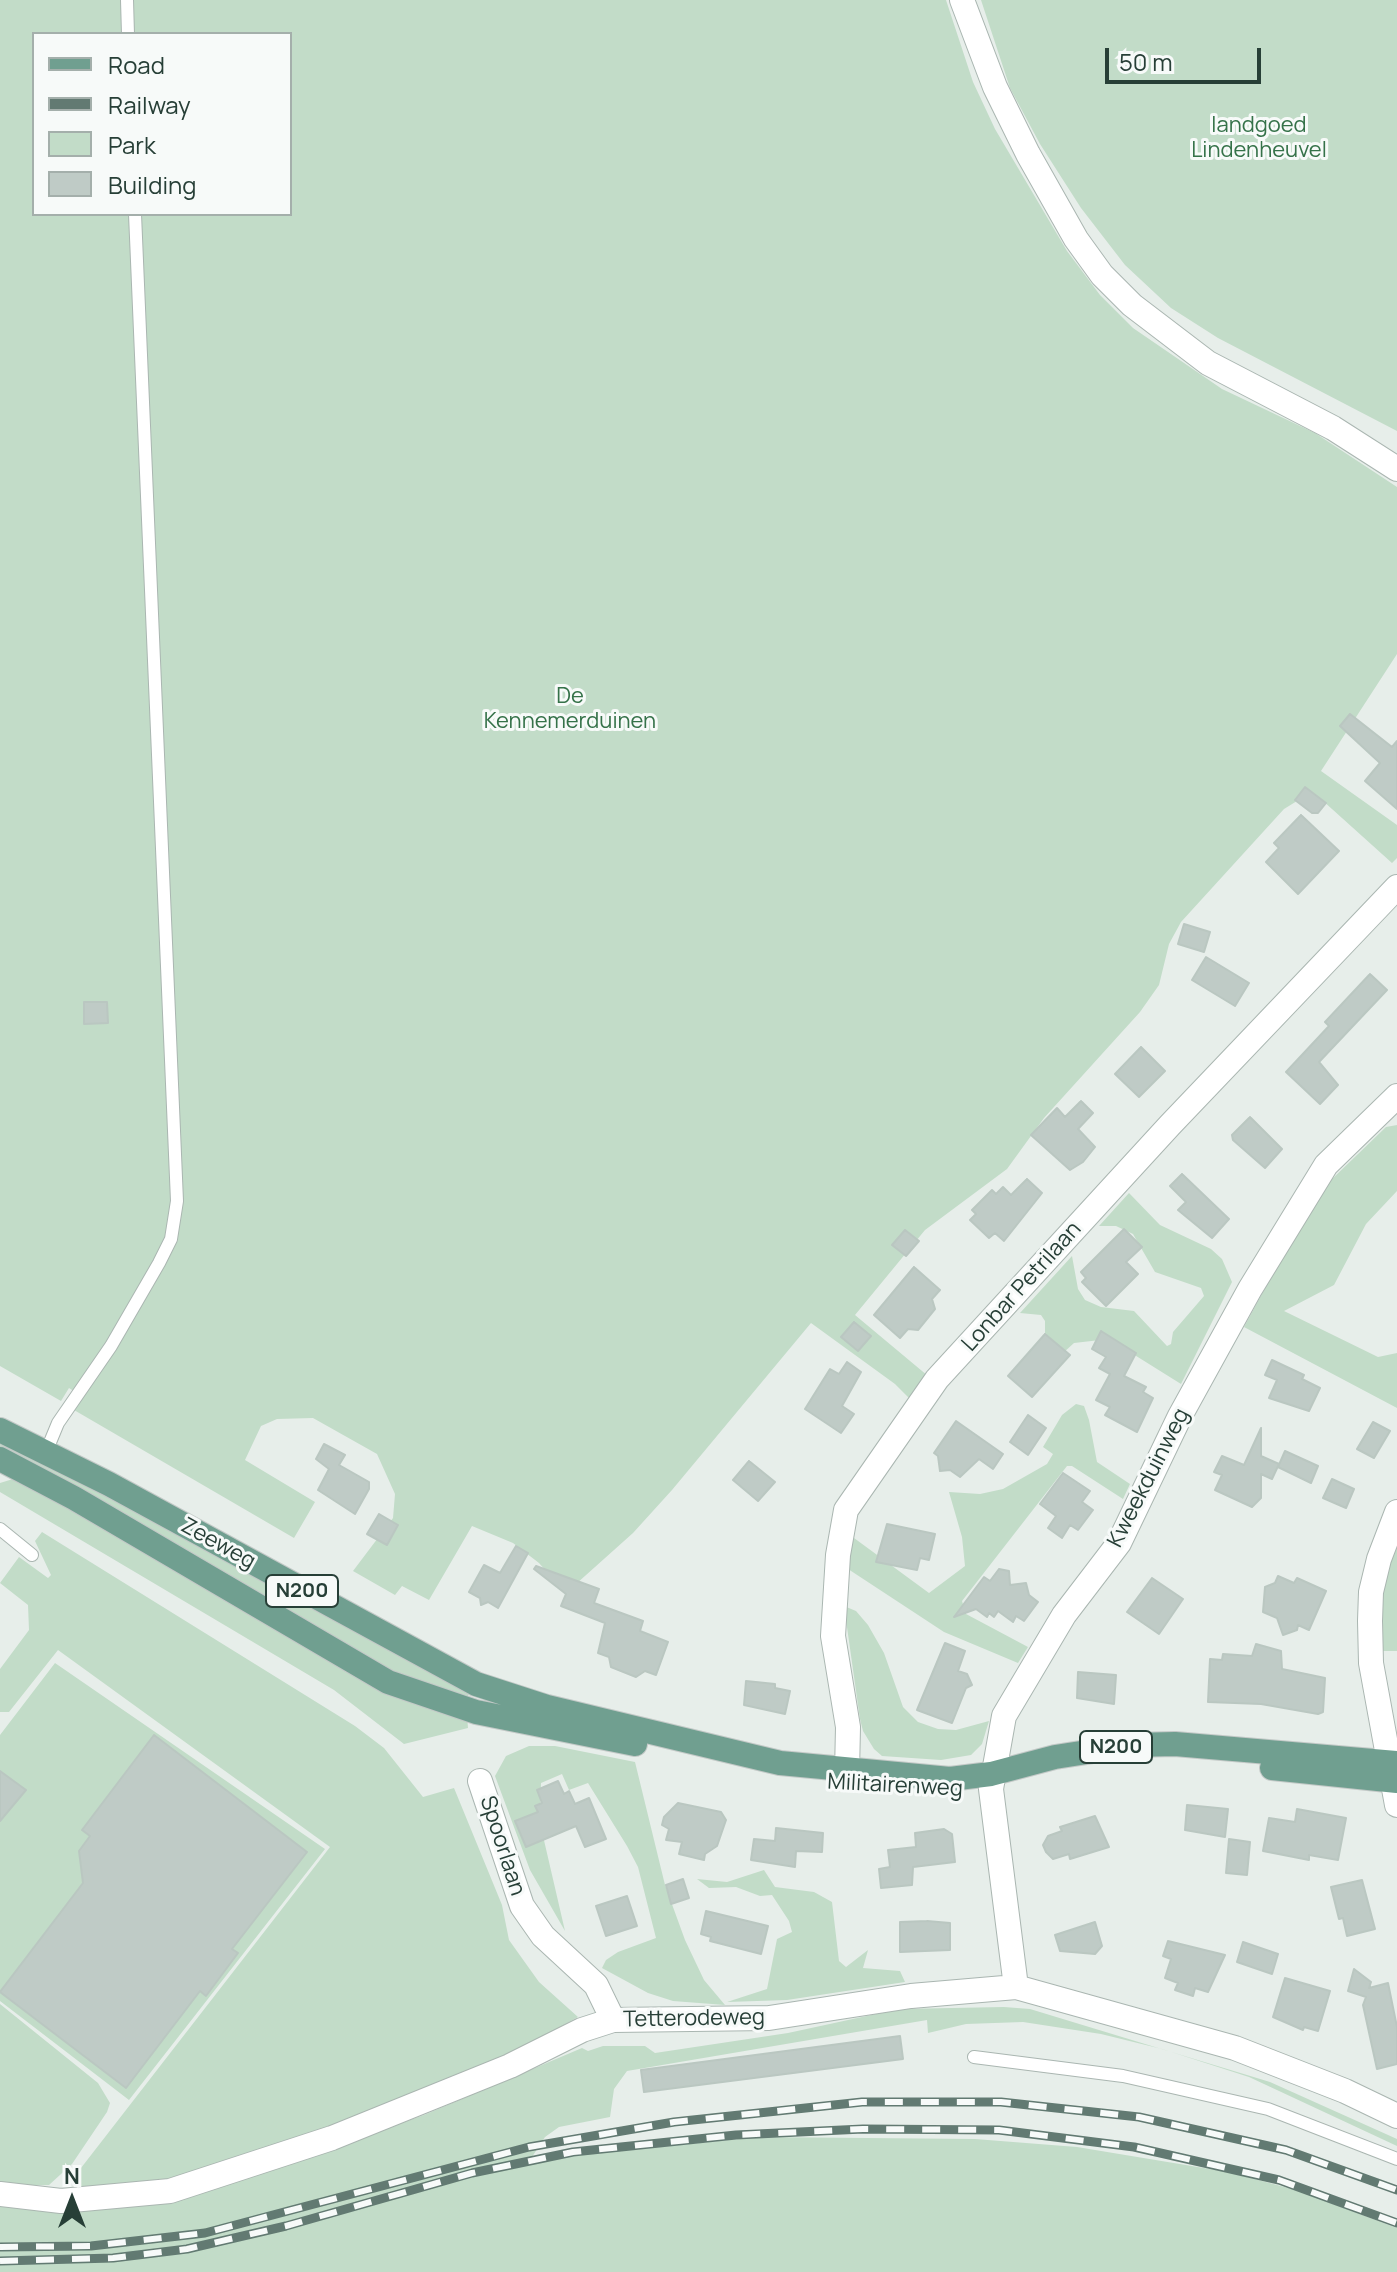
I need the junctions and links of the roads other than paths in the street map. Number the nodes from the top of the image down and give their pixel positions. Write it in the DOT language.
graph roads {
  1 [pos="127,0"];
  2 [pos="962,0"];
  3 [pos="128,32"];
  4 [pos="135,216"];
  5 [pos="1397,469"];
  6 [pos="1397,887"];
  7 [pos="1397,1096"];
  8 [pos="0,1430"];
  9 [pos="46,1452"];
  10 [pos="0,1459"];
  11 [pos="1397,1512"];
  12 [pos="0,1529"];
  13 [pos="32,1555"];
  14 [pos="476,1684"];
  15 [pos="445,1703"];
  16 [pos="1393,1771"];
  17 [pos="847,1772"];
  18 [pos="480,1781"];
  19 [pos="991,1782"];
  20 [pos="1397,1805"];
  21 [pos="1016,1987"];
  22 [pos="613,2020"];
  23 [pos="974,2057"];
  24 [pos="1397,2116"];
  25 [pos="1397,2159"];
  26 [pos="0,2194"];
  1 -- 3 [label="lane"];
  2 -- 5 [label="street"];
  4 -- 9 [label="lane"];
  6 -- 17 [label="street, Lonbar Petrilaan"];
  7 -- 19 [label="street, Kweekduinweg"];
  8 -- 9 [label="main road, Zeeweg / N200"];
  9 -- 14 [label="main road, Zeeweg / N200"];
  10 -- 15 [label="main road, Zeeweg / N200"];
  11 -- 16 [label="street"];
  12 -- 13 [label="lane"];
  14 -- 17 [label="main road, Militairenweg / N200"];
  15 -- 19 [label="main road, Militairenweg / N200"];
  16 -- 19 [label="main road, Militairenweg / N200"];
  16 -- 20 [label="street"];
  17 -- 19 [label="main road, Militairenweg / N200"];
  18 -- 22 [label="street, Spoorlaan"];
  19 -- 21 [label="street, Kweekduinweg"];
  21 -- 22 [label="street, Tetterodeweg"];
  21 -- 24 [label="street, Tetterodeweg"];
  22 -- 26 [label="street, Tetterodeweg"];
  23 -- 25 [label="lane"];
}
